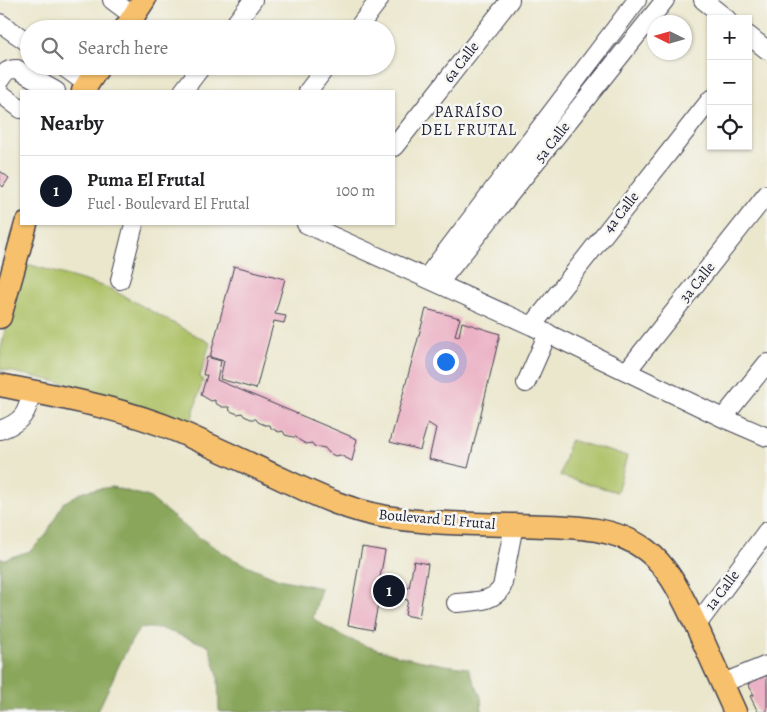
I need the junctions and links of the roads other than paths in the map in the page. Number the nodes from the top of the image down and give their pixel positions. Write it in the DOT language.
graph roads {
  1 [pos="253,0"];
  2 [pos="379,0"];
  3 [pos="510,0"];
  4 [pos="637,0"];
  5 [pos="665,0"];
  6 [pos="703,0"];
  7 [pos="722,15"];
  8 [pos="238,20"];
  9 [pos="364,20"];
  10 [pos="0,23"];
  11 [pos="20,37"];
  12 [pos="20,71"];
  13 [pos="28,75"];
  14 [pos="195,75"];
  15 [pos="321,75"];
  16 [pos="0,80"];
  17 [pos="54,90"];
  18 [pos="184,90"];
  19 [pos="309,90"];
  20 [pos="0,93"];
  21 [pos="707,104"];
  22 [pos="20,108"];
  23 [pos="395,146"];
  24 [pos="767,194"];
  25 [pos="26,225"];
  26 [pos="134,225"];
  27 [pos="311,225"];
  28 [pos="330,229"];
  29 [pos="120,280"];
  30 [pos="433,281"];
  31 [pos="0,317"];
  32 [pos="532,326"];
  33 [pos="548,334"];
  34 [pos="767,362"];
  35 [pos="627,371"];
  36 [pos="526,383"];
  37 [pos="0,385"];
  38 [pos="31,391"];
  39 [pos="723,418"];
  40 [pos="0,430"];
  41 [pos="767,437"];
  42 [pos="514,525"];
  43 [pos="767,531"];
  44 [pos="456,603"];
  45 [pos="696,626"];
  46 [pos="767,664"];
  47 [pos="723,683"];
  48 [pos="735,712"];
  1 -- 8 [label="street"];
  2 -- 9 [label="street"];
  3 -- 23 [label="street, 6a Calle"];
  4 -- 30 [label="street, 5a Calle"];
  5 -- 30 [label="street, 5a Calle"];
  6 -- 7 [label="street"];
  10 -- 11 [label="street"];
  12 -- 16 [label="street"];
  13 -- 17 [label="street"];
  14 -- 18 [label="street"];
  15 -- 19 [label="street"];
  20 -- 22 [label="street"];
  21 -- 32 [label="street, 4a Calle"];
  24 -- 35 [label="street, 3a Calle"];
  25 -- 31 [label="main road"];
  26 -- 29 [label="street"];
  27 -- 28 [label="street"];
  28 -- 30 [label="street"];
  30 -- 32 [label="street"];
  32 -- 33 [label="street"];
  33 -- 35 [label="street"];
  33 -- 36 [label="street"];
  34 -- 39 [label="street"];
  35 -- 39 [label="street"];
  37 -- 38 [label="main road, Boulevard El Frutal"];
  38 -- 40 [label="street"];
  38 -- 42 [label="main road, Boulevard El Frutal"];
  39 -- 41 [label="street"];
  42 -- 44 [label="street"];
  42 -- 45 [label="main road, Boulevard El Frutal"];
  43 -- 45 [label="street, 1a Calle"];
  45 -- 47 [label="main road, Boulevard El Frutal"];
  46 -- 47 [label="street"];
  47 -- 48 [label="main road, Boulevard El Frutal"];
}
